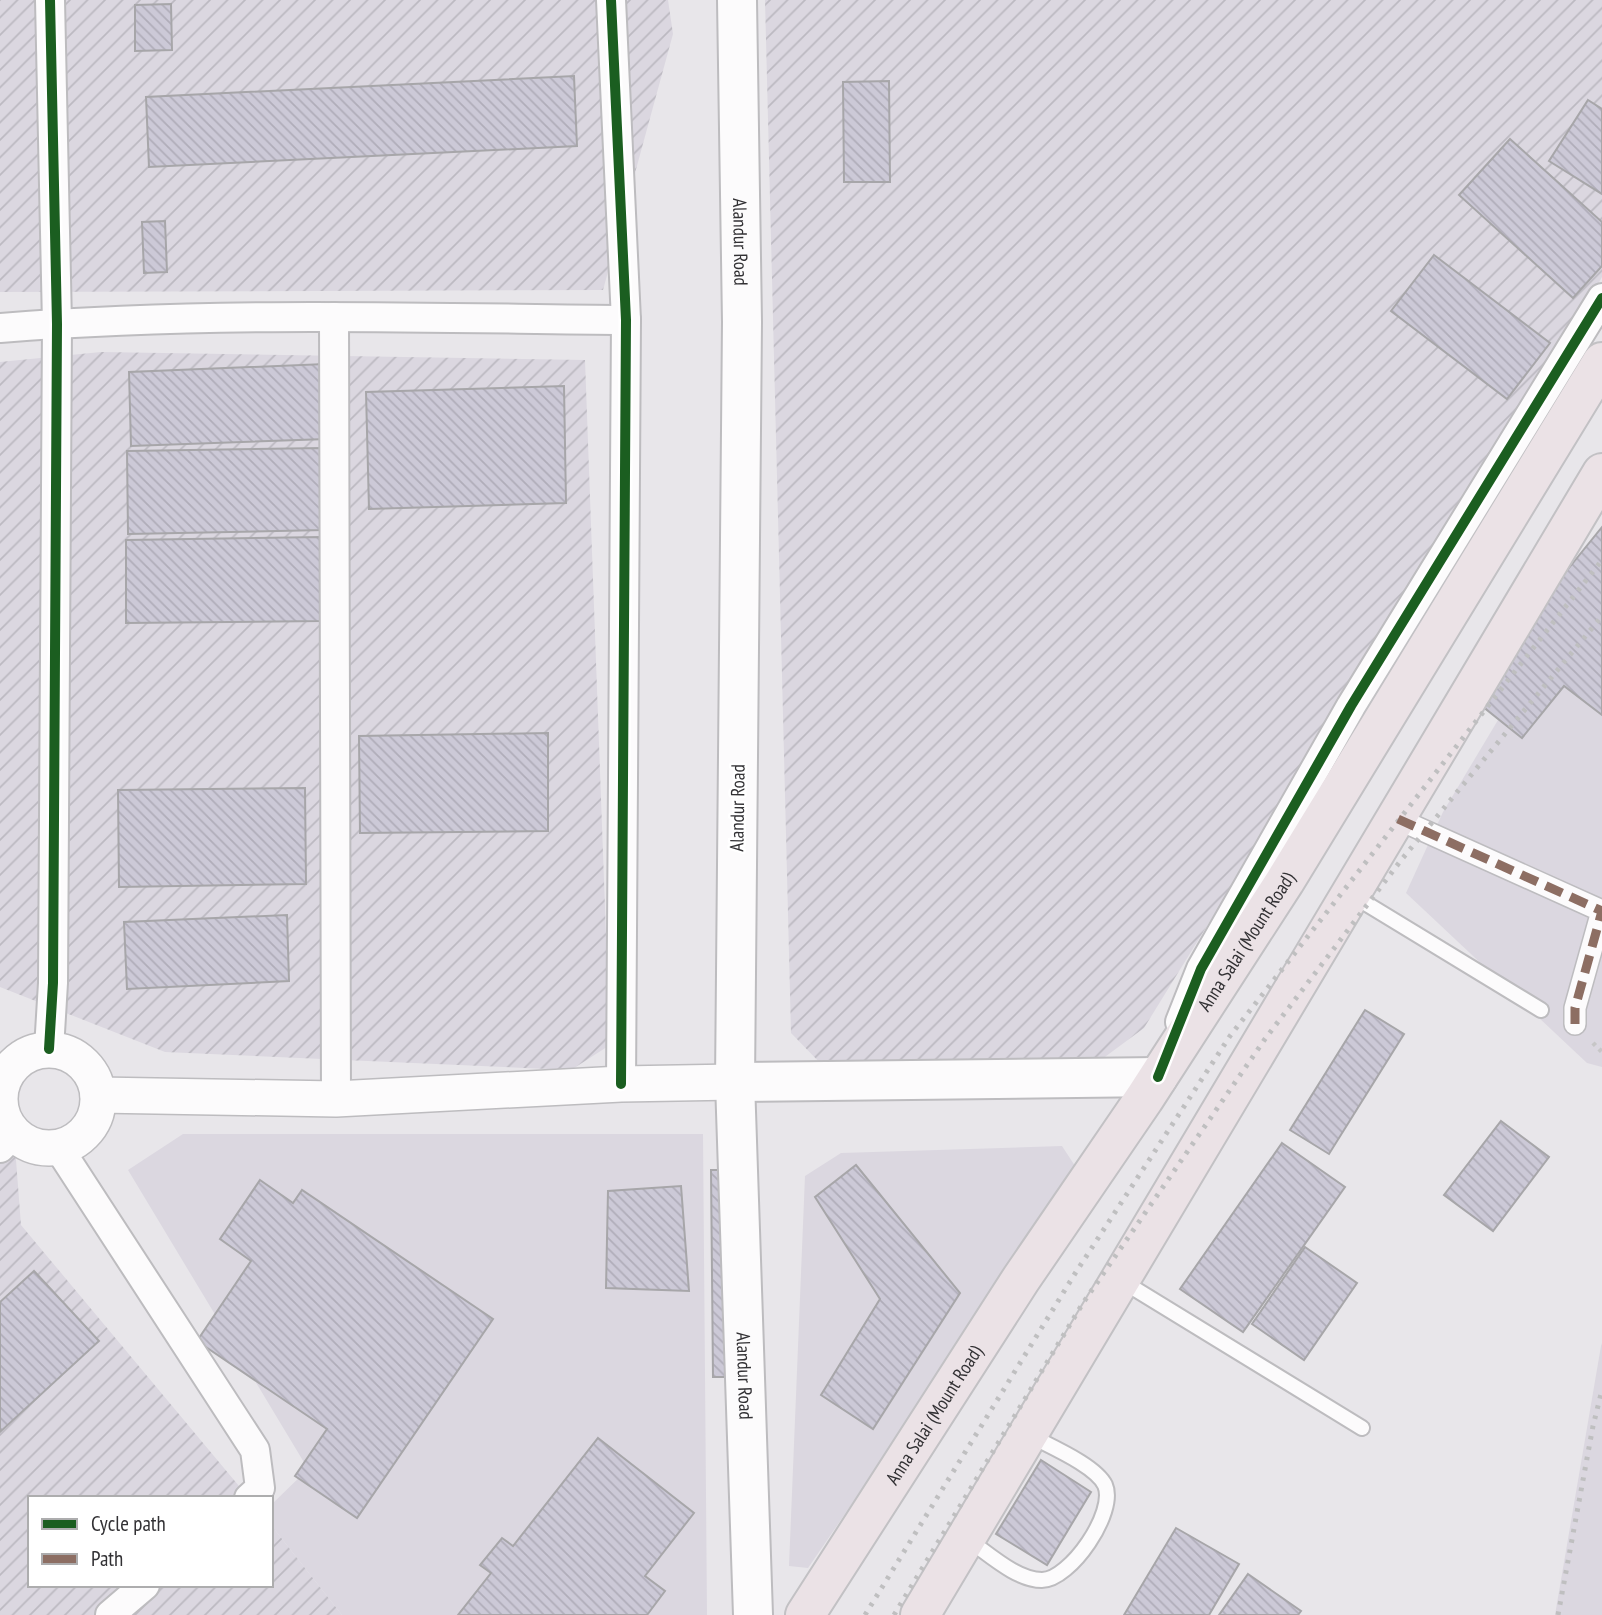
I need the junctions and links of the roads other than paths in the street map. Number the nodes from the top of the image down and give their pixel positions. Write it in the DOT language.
graph roads {
  1 [pos="50,0"];
  2 [pos="611,0"];
  3 [pos="737,0"];
  4 [pos="1602,298"];
  5 [pos="334,317"];
  6 [pos="626,320"];
  7 [pos="57,324"];
  8 [pos="0,328"];
  9 [pos="1602,362"];
  10 [pos="1602,473"];
  11 [pos="1398,819"];
  12 [pos="1352,895"];
  13 [pos="1541,1010"];
  14 [pos="1575,1024"];
  15 [pos="22,1050"];
  16 [pos="1158,1077"];
  17 [pos="735,1082"];
  18 [pos="621,1084"];
  19 [pos="98,1095"];
  20 [pos="336,1100"];
  21 [pos="7,1141"];
  22 [pos="58,1147"];
  23 [pos="1121,1280"];
  24 [pos="1362,1428"];
  25 [pos="1028,1435"];
  26 [pos="251,1496"];
  27 [pos="966,1538"];
  28 [pos="143,1587"];
  29 [pos="110,1615"];
  30 [pos="753,1615"];
  31 [pos="805,1615"];
  32 [pos="920,1615"];
  1 -- 7 [label="street"];
  2 -- 6 [label="street"];
  3 -- 17 [label="main road, Alandur Road"];
  4 -- 16 [label="street"];
  5 -- 6 [label="street"];
  5 -- 7 [label="street"];
  5 -- 20 [label="street"];
  6 -- 18 [label="street"];
  7 -- 8 [label="street"];
  7 -- 15 [label="street"];
  9 -- 16 [label="main road, Anna Salai (Mount Road)"];
  10 -- 11 [label="main road"];
  11 -- 12 [label="main road"];
  11 -- 14 [label="street"];
  12 -- 13 [label="lane"];
  12 -- 23 [label="main road"];
  15 -- 19 [label="street"];
  15 -- 21 [label="street"];
  16 -- 17 [label="main road"];
  16 -- 31 [label="main road, Anna Salai (Mount Road)"];
  17 -- 18 [label="street"];
  17 -- 30 [label="main road, Alandur Road"];
  18 -- 20 [label="street"];
  19 -- 20 [label="street"];
  19 -- 22 [label="street"];
  21 -- 22 [label="street"];
  22 -- 26 [label="street"];
  23 -- 24 [label="lane"];
  23 -- 25 [label="main road"];
  25 -- 27 [label="main road"];
  25 -- 27 [label="lane"];
  27 -- 32 [label="main road"];
  28 -- 29 [label="street"];
}
